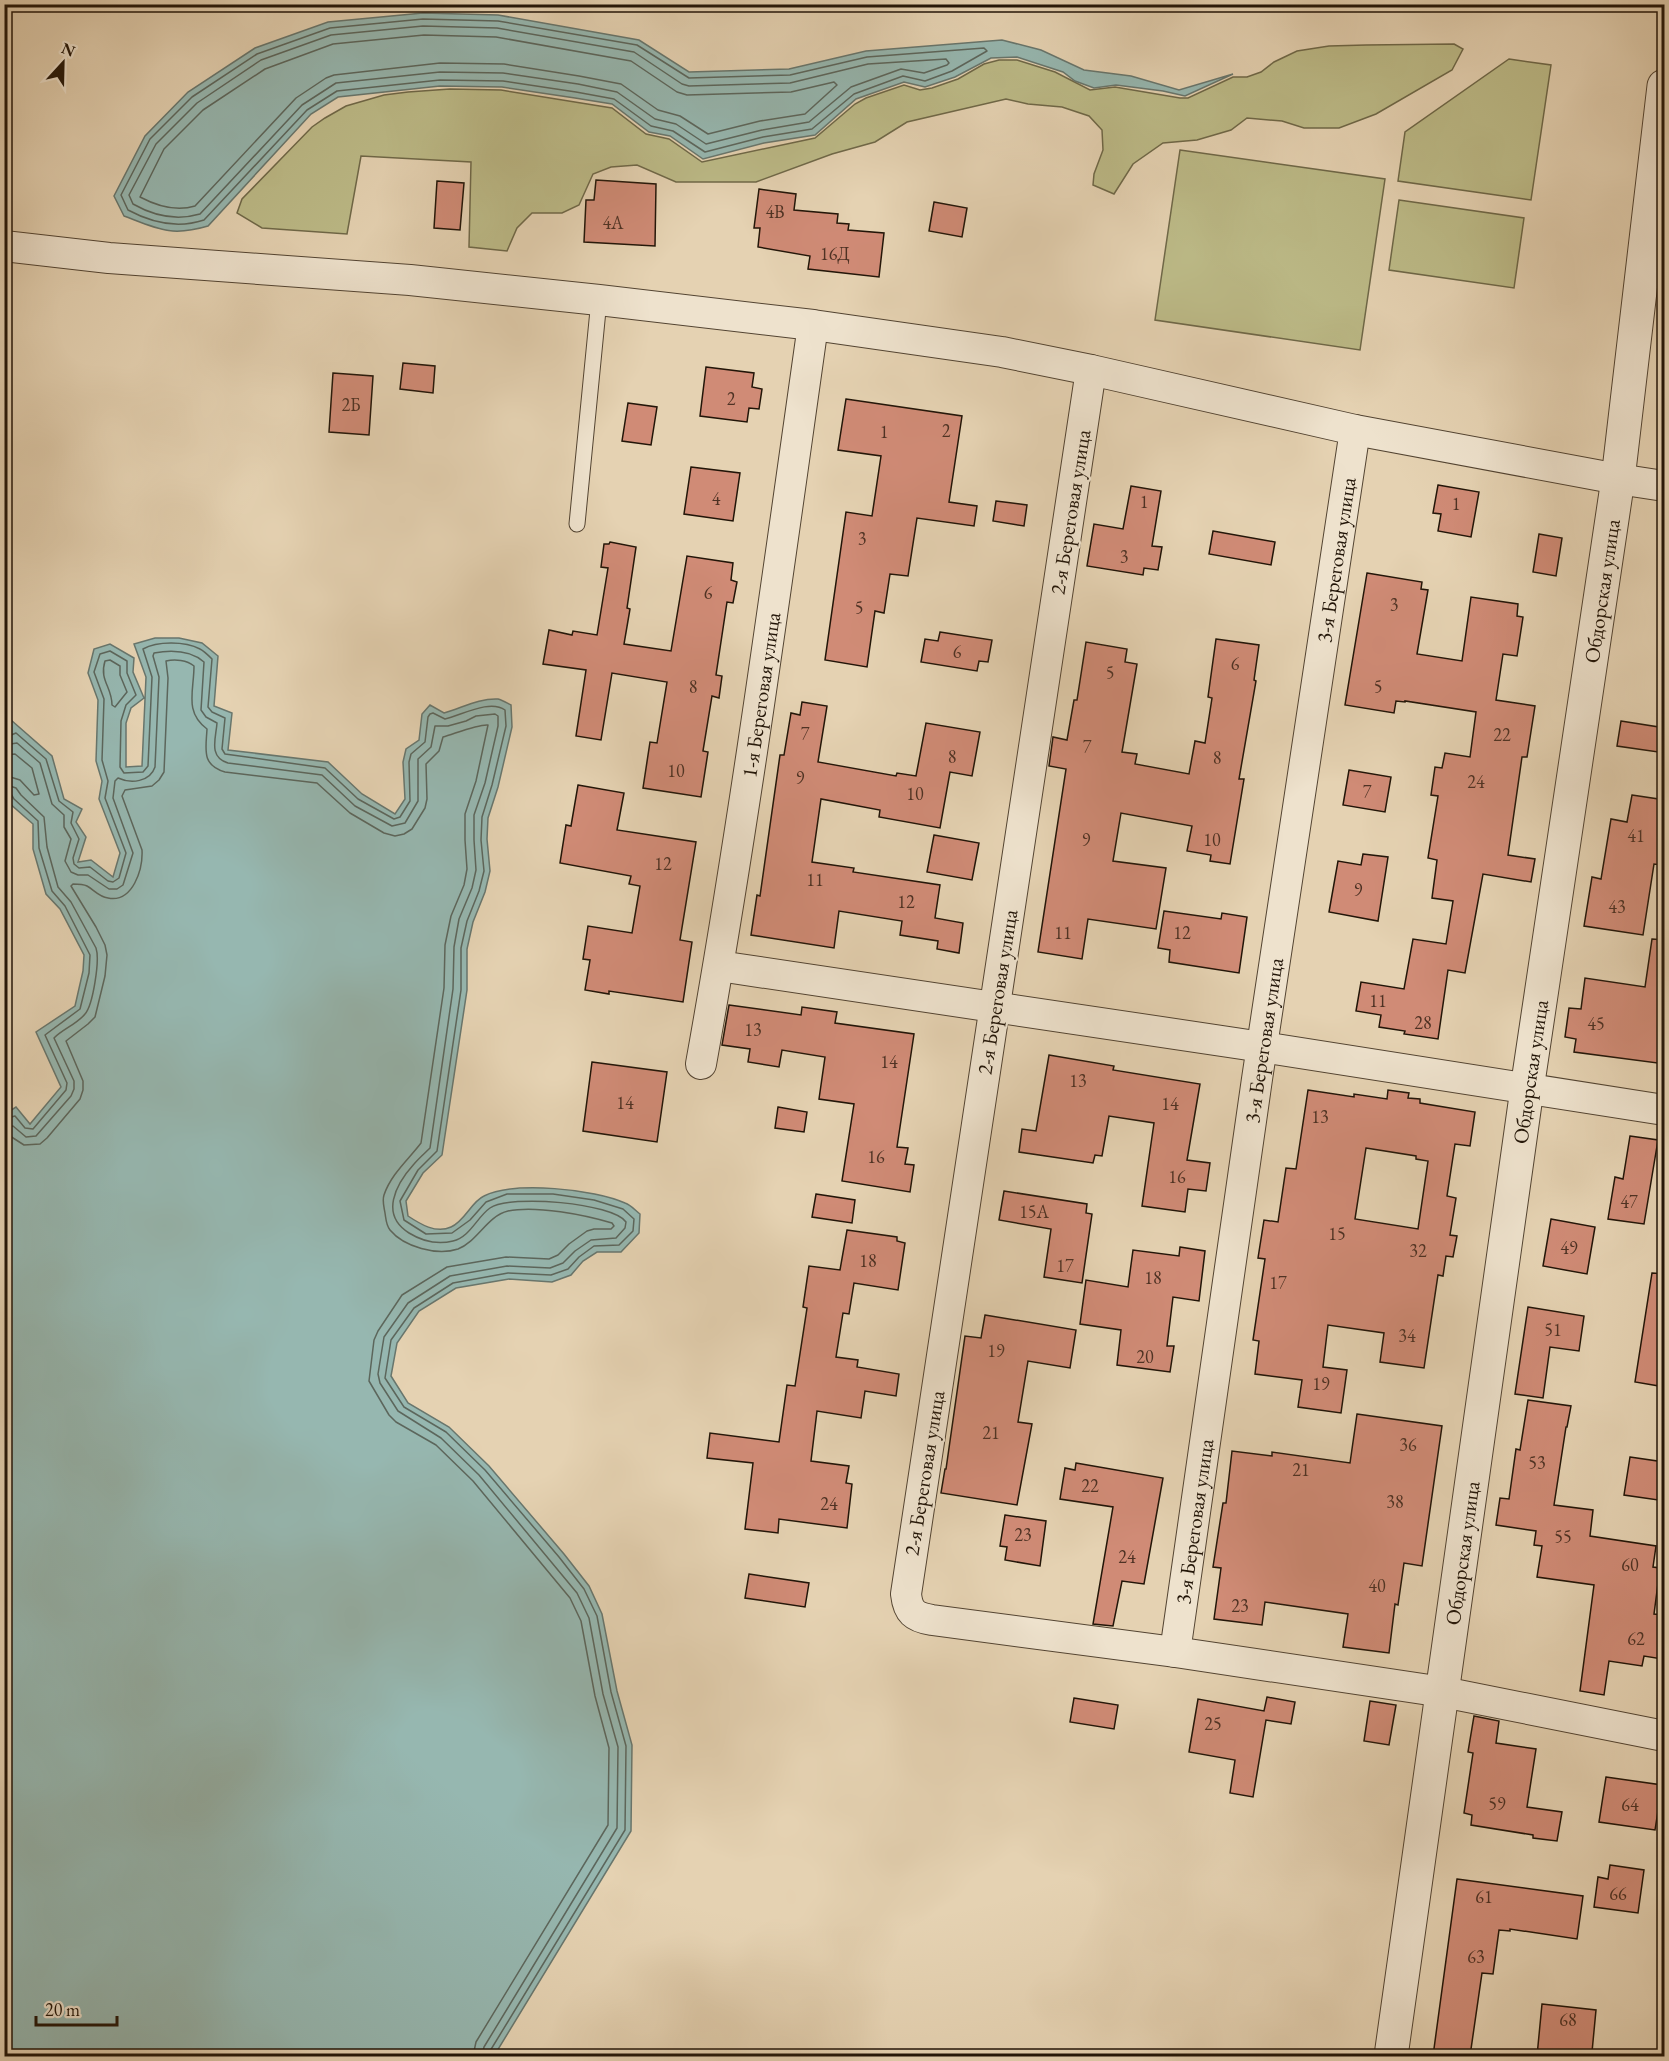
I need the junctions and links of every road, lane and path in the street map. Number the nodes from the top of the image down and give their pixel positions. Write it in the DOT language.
graph roads {
  1 [pos="1665,86"];
  2 [pos="4,246"];
  3 [pos="599,300"];
  4 [pos="813,325"];
  5 [pos="1091,370"];
  6 [pos="1355,430"];
  7 [pos="1618,479"];
  8 [pos="1665,486"];
  9 [pos="577,524"];
  10 [pos="719,966"];
  11 [pos="995,1007"];
  12 [pos="1262,1047"];
  13 [pos="701,1064"];
  14 [pos="1527,1089"];
  15 [pos="1665,1110"];
  16 [pos="1175,1652"];
  17 [pos="1443,1692"];
  18 [pos="1665,1736"];
  19 [pos="1391,2056"];
  1 -- 7 [label="street, Обдорская улица"];
  2 -- 3 [label="street"];
  3 -- 4 [label="street"];
  3 -- 9 [label="lane"];
  4 -- 5 [label="street"];
  4 -- 10 [label="street, 1-я Береговая улица"];
  5 -- 6 [label="street"];
  5 -- 11 [label="street, 2-я Береговая улица"];
  6 -- 7 [label="street"];
  6 -- 12 [label="street, 3-я Береговая улица"];
  7 -- 8 [label="street"];
  7 -- 14 [label="street, Обдорская улица"];
  10 -- 11 [label="street"];
  10 -- 13 [label="street, 1-я Береговая улица"];
  11 -- 12 [label="street"];
  11 -- 16 [label="street, 2-я Береговая улица"];
  12 -- 14 [label="street"];
  12 -- 16 [label="street, 3-я Береговая улица"];
  14 -- 15 [label="street"];
  14 -- 17 [label="street, Обдорская улица"];
  16 -- 17 [label="street"];
  17 -- 18 [label="street"];
  17 -- 19 [label="street, Обдорская улица"];
}
